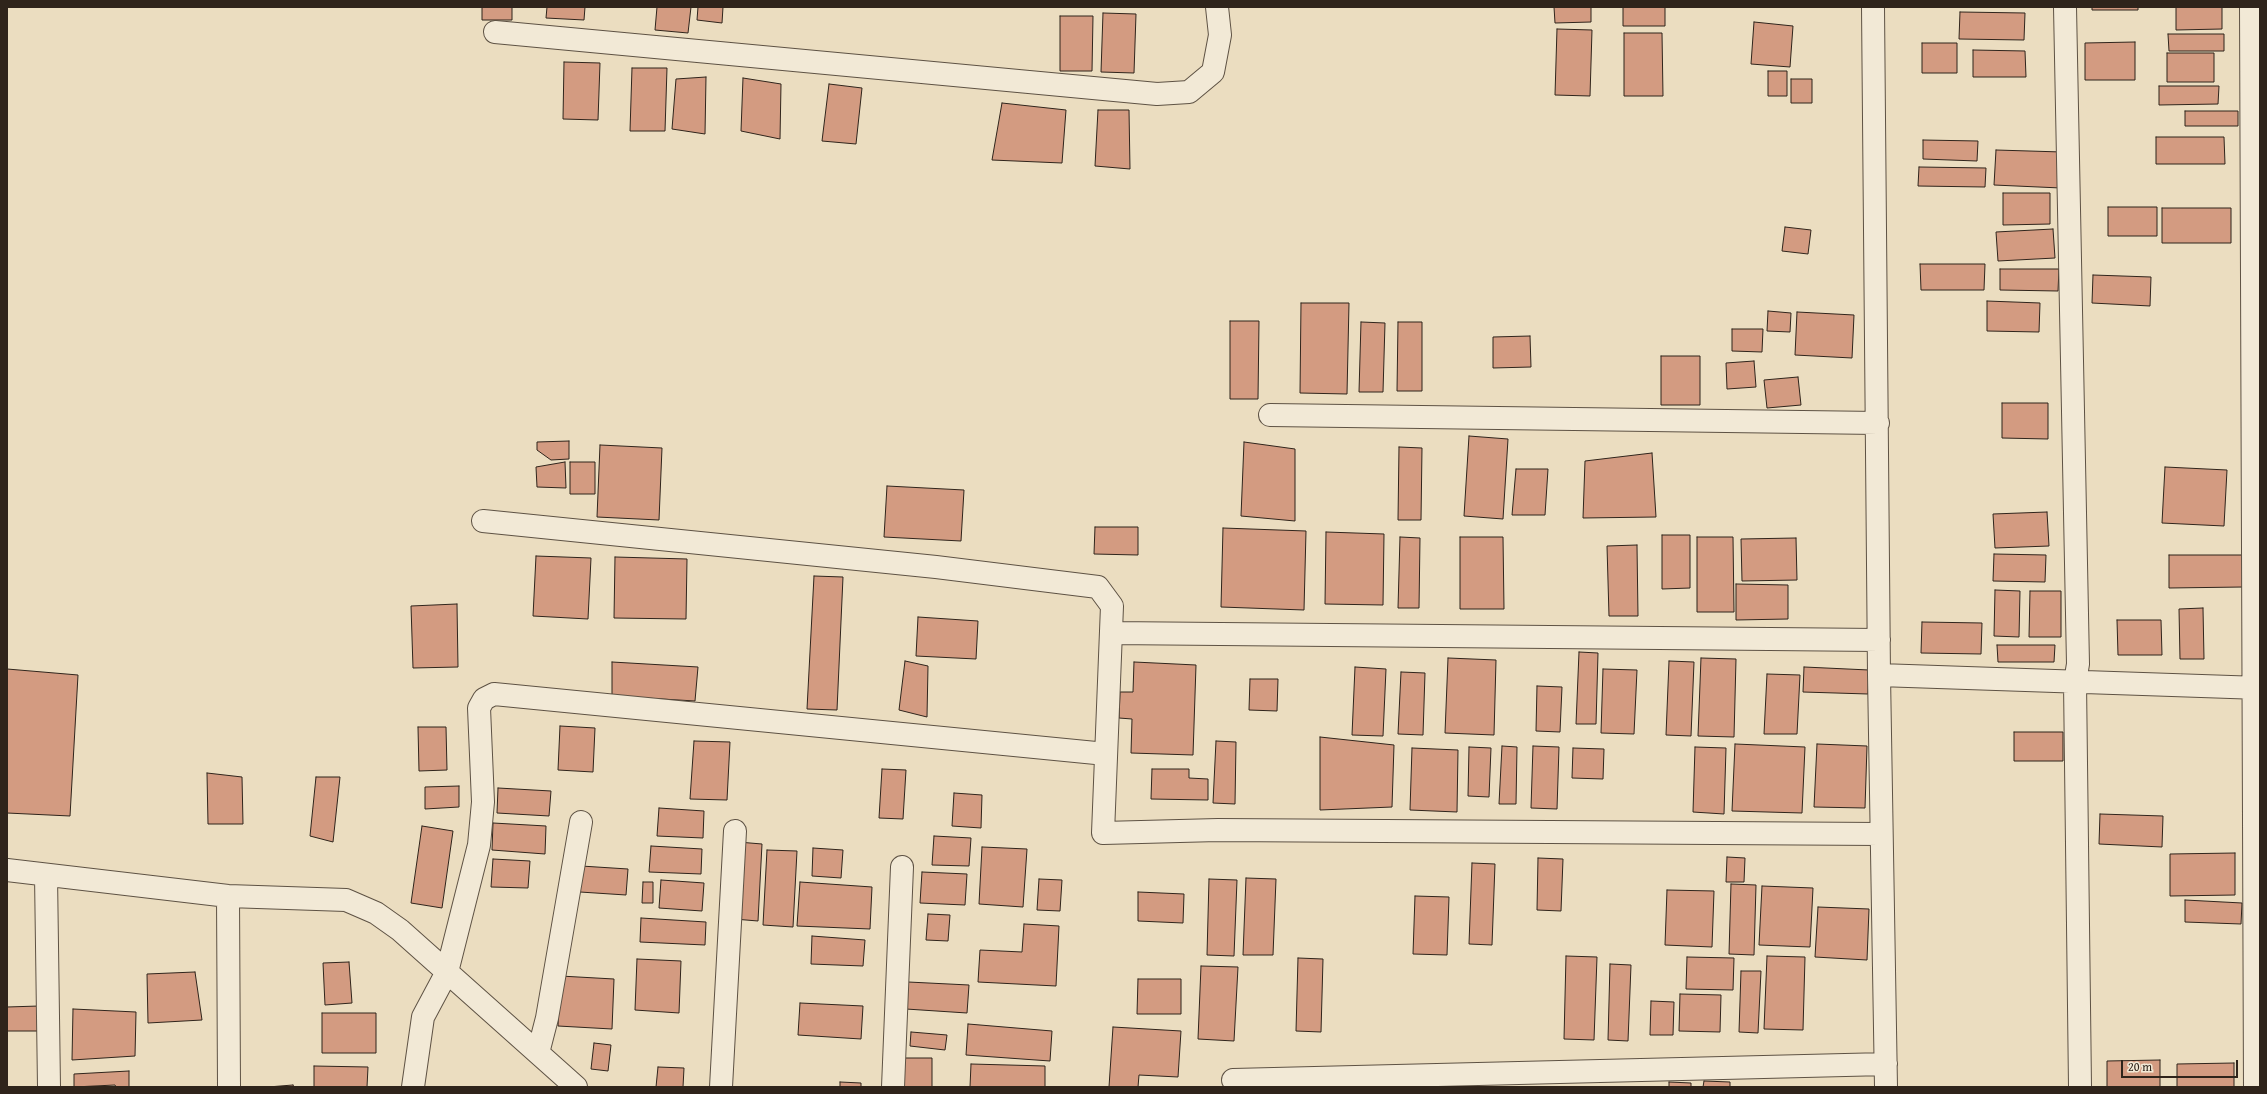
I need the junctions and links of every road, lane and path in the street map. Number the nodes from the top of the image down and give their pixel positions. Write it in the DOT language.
graph roads {
  1 [pos="1216,7"];
  2 [pos="1873,7"];
  3 [pos="2065,7"];
  4 [pos="2251,7"];
  5 [pos="495,32"];
  6 [pos="1270,415"];
  7 [pos="1878,423"];
  8 [pos="483,521"];
  9 [pos="1111,633"];
  10 [pos="1879,640"];
  11 [pos="1879,675"];
  12 [pos="2075,682"];
  13 [pos="2257,688"];
  14 [pos="1106,754"];
  15 [pos="582,822"];
  16 [pos="735,832"];
  17 [pos="1881,834"];
  18 [pos="902,867"];
  19 [pos="7,870"];
  20 [pos="46,874"];
  21 [pos="228,896"];
  22 [pos="447,972"];
  23 [pos="538,1053"];
  24 [pos="1886,1064"];
  25 [pos="1233,1080"];
  26 [pos="49,1087"];
  27 [pos="229,1087"];
  28 [pos="413,1087"];
  29 [pos="576,1087"];
  30 [pos="721,1087"];
  31 [pos="893,1087"];
  32 [pos="1886,1087"];
  33 [pos="2080,1087"];
  34 [pos="2255,1087"];
  1 -- 5 [label="street"];
  2 -- 7 [label="street"];
  3 -- 12 [label="street"];
  4 -- 13 [label="street"];
  6 -- 7 [label="street"];
  7 -- 10 [label="street"];
  8 -- 9 [label="street"];
  9 -- 10 [label="street"];
  9 -- 14 [label="street"];
  10 -- 11 [label="street"];
  11 -- 12 [label="street"];
  11 -- 17 [label="street"];
  12 -- 13 [label="street"];
  12 -- 33 [label="street"];
  13 -- 34 [label="street"];
  14 -- 17 [label="street"];
  14 -- 22 [label="street"];
  15 -- 23 [label="street"];
  16 -- 30 [label="street"];
  17 -- 24 [label="street"];
  18 -- 31 [label="street"];
  19 -- 20 [label="street"];
  20 -- 21 [label="street"];
  20 -- 26 [label="street"];
  21 -- 22 [label="street"];
  21 -- 27 [label="street"];
  22 -- 23 [label="street"];
  22 -- 28 [label="street"];
  23 -- 29 [label="street"];
  24 -- 25 [label="street"];
  24 -- 32 [label="street"];
}
